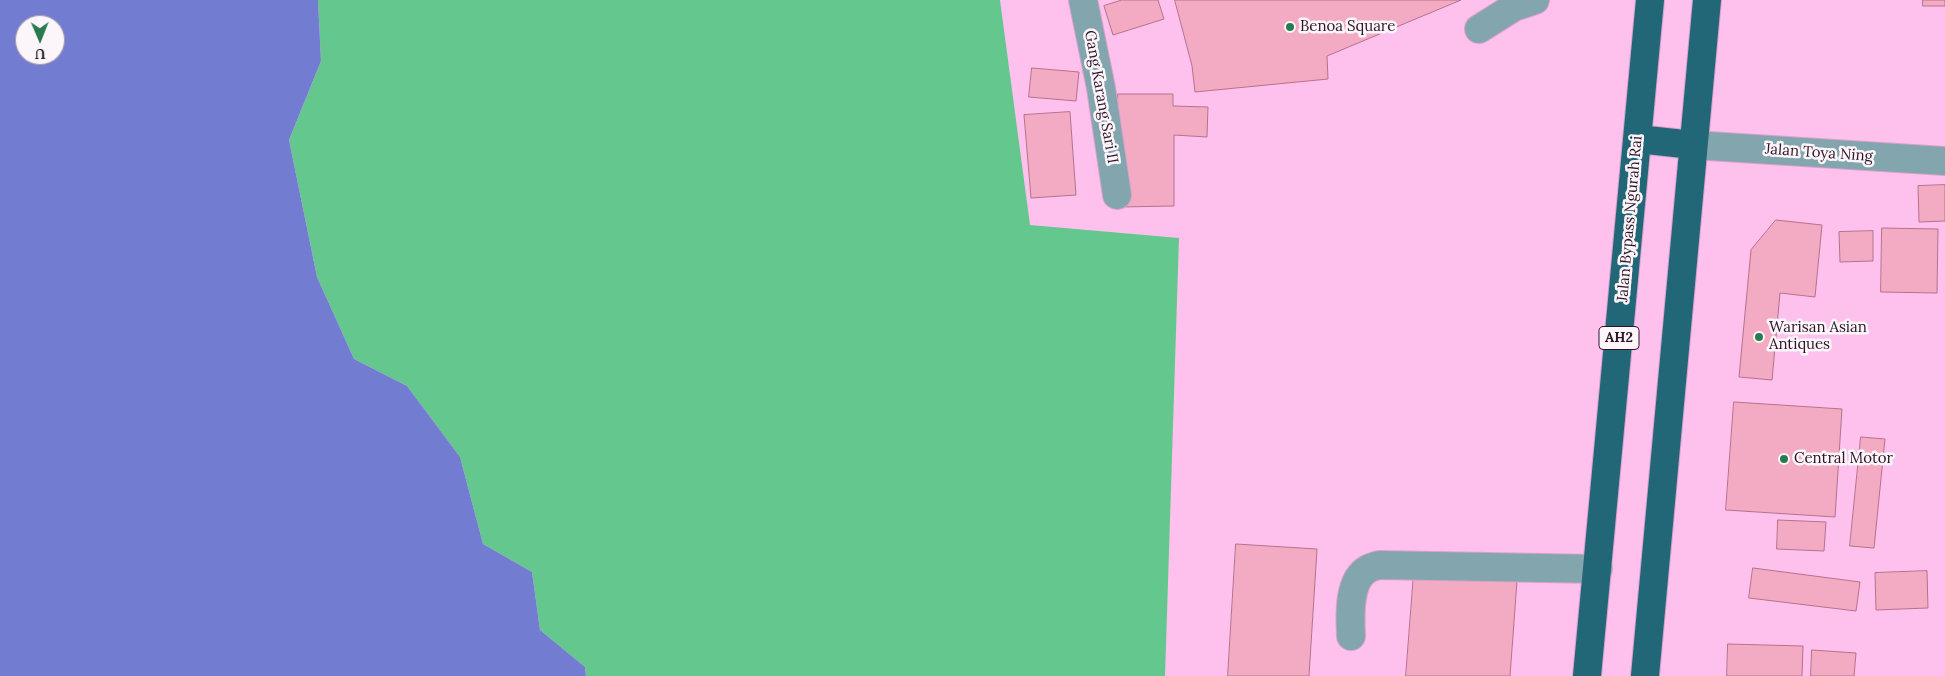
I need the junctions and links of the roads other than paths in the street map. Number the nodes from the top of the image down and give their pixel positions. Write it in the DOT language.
graph roads {
  1 [pos="1083,0"];
  2 [pos="1535,0"];
  3 [pos="1650,0"];
  4 [pos="1707,0"];
  5 [pos="1480,29"];
  6 [pos="1638,139"];
  7 [pos="1693,145"];
  8 [pos="1945,161"];
  9 [pos="1117,195"];
  10 [pos="1598,568"];
  11 [pos="1351,636"];
  12 [pos="1587,676"];
  13 [pos="1645,676"];
  1 -- 9 [label="street, Gang Karang Sari II"];
  2 -- 5 [label="street"];
  3 -- 6 [label="highway, Jalan Bypass Ngurah Rai / AH2"];
  4 -- 7 [label="highway"];
  6 -- 7 [label="highway"];
  6 -- 10 [label="highway, Jalan Bypass Ngurah Rai / AH2"];
  7 -- 8 [label="street, Jalan Toya Ning"];
  7 -- 13 [label="highway"];
  10 -- 11 [label="street"];
  10 -- 12 [label="highway, Jalan Bypass Ngurah Rai / AH2"];
}
